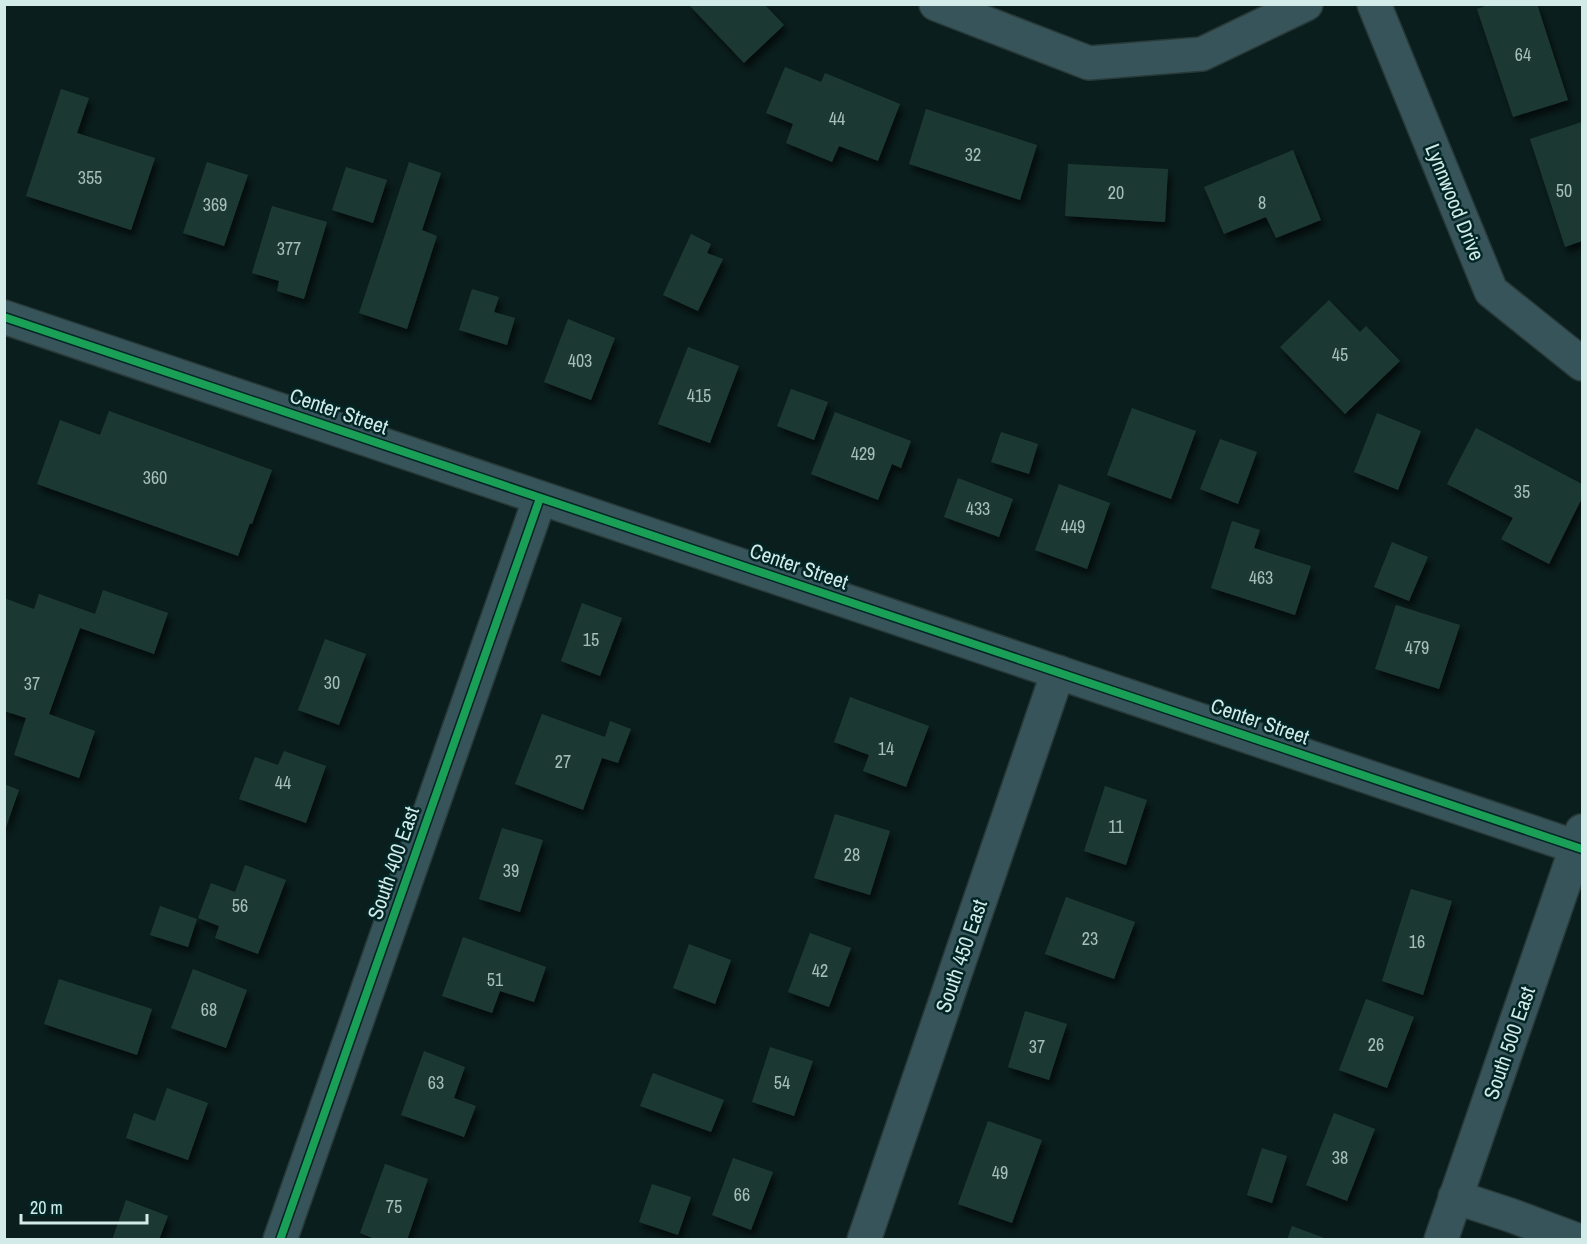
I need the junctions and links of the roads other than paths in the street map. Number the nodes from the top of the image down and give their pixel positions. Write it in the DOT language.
graph roads {
  1 [pos="936,4"];
  2 [pos="1306,4"];
  3 [pos="1374,4"];
  4 [pos="4,317"];
  5 [pos="1582,364"];
  6 [pos="540,498"];
  7 [pos="1058,672"];
  8 [pos="1581,842"];
  9 [pos="1455,1197"];
  10 [pos="280,1239"];
  11 [pos="864,1239"];
  12 [pos="1440,1239"];
  13 [pos="1577,1239"];
  1 -- 2 [label="street"];
  3 -- 5 [label="street, Lynnwood Drive"];
  4 -- 6 [label="street, Center Street"];
  6 -- 7 [label="street, Center Street"];
  6 -- 10 [label="street, South 400 East"];
  7 -- 8 [label="street, Center Street"];
  7 -- 11 [label="street, South 450 East"];
  8 -- 9 [label="street, South 500 East"];
  9 -- 12 [label="street, South 500 East"];
  9 -- 13 [label="street"];
}
